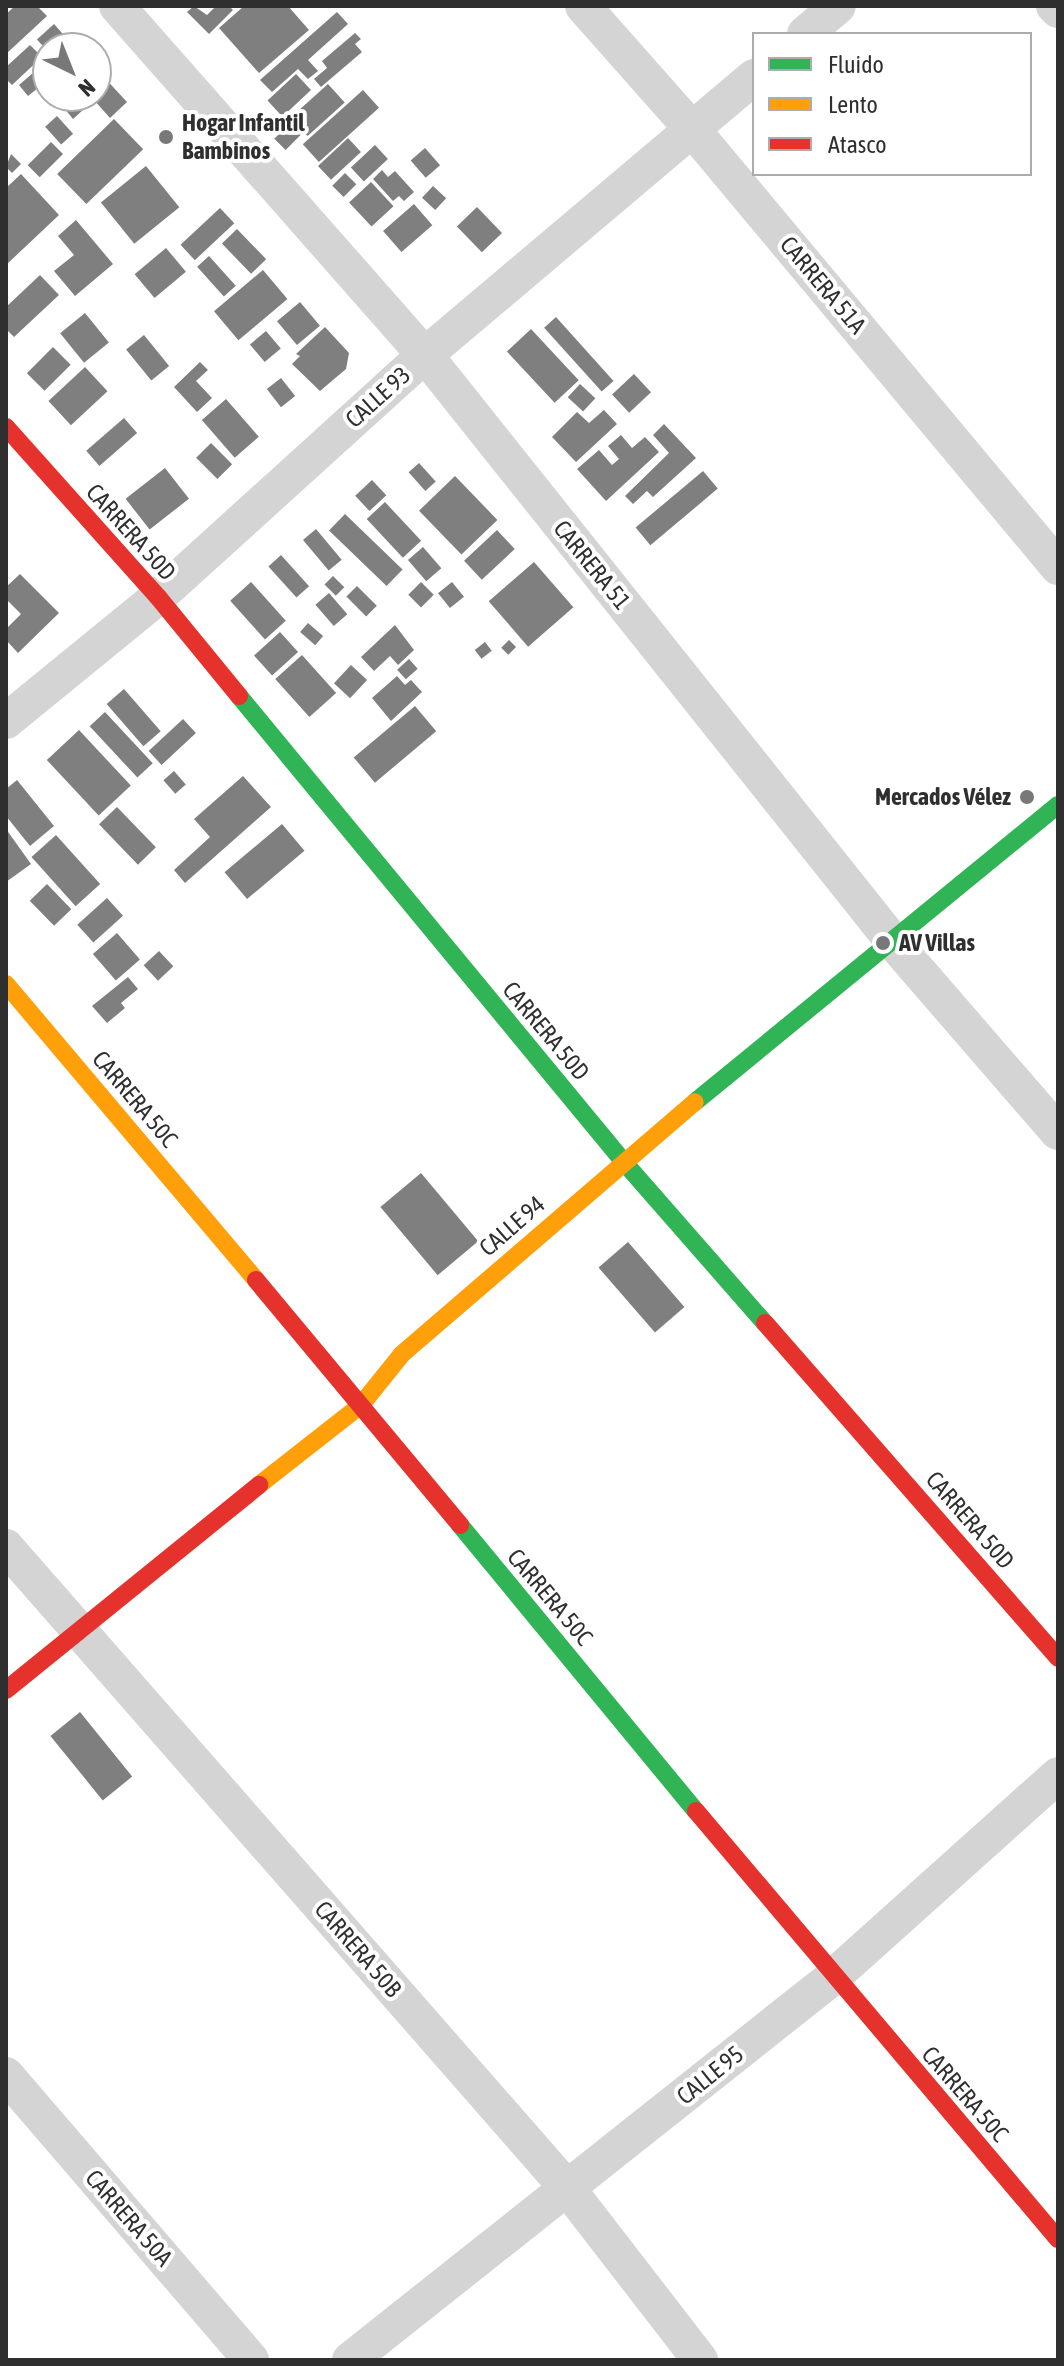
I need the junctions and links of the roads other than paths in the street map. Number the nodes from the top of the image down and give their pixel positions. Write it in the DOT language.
graph roads {
  1 [pos="117,6"];
  2 [pos="583,6"];
  3 [pos="838,6"];
  4 [pos="807,32"];
  5 [pos="752,79"];
  6 [pos="692,129"];
  7 [pos="425,355"];
  8 [pos="6,427"];
  9 [pos="1058,567"];
  10 [pos="158,597"];
  11 [pos="6,721"];
  12 [pos="1058,805"];
  13 [pos="894,943"];
  14 [pos="6,984"];
  15 [pos="1058,1132"];
  16 [pos="623,1161"];
  17 [pos="361,1405"];
  18 [pos="6,1547"];
  19 [pos="77,1629"];
  20 [pos="1058,1658"];
  21 [pos="6,1690"];
  22 [pos="1058,1775"];
  23 [pos="833,1977"];
  24 [pos="6,2075"];
  25 [pos="568,2189"];
  26 [pos="1058,2239"];
  27 [pos="251,2360"];
  28 [pos="350,2360"];
  29 [pos="700,2360"];
  1 -- 7 [label="street, CARRERA 51"];
  2 -- 6 [label="street, CARRERA 51A"];
  3 -- 4 [label="street"];
  5 -- 6 [label="street, CALLE 93"];
  6 -- 7 [label="street, CALLE 93"];
  6 -- 9 [label="street, CARRERA 51A"];
  7 -- 10 [label="street, CALLE 93"];
  7 -- 13 [label="street, CARRERA 51"];
  8 -- 10 [label="street, CARRERA 50D"];
  10 -- 11 [label="street, CALLE 93"];
  10 -- 16 [label="street, CARRERA 50D"];
  12 -- 13 [label="street, CALLE 94"];
  13 -- 15 [label="street, CARRERA 51"];
  13 -- 16 [label="street, CALLE 94"];
  14 -- 17 [label="street, CARRERA 50C"];
  16 -- 17 [label="street, CALLE 94"];
  16 -- 20 [label="street, CARRERA 50D"];
  17 -- 19 [label="street, CALLE 94"];
  17 -- 23 [label="street, CARRERA 50C"];
  18 -- 19 [label="street, CARRERA 50B"];
  19 -- 21 [label="street, CALLE 94"];
  19 -- 25 [label="street, CARRERA 50B"];
  22 -- 23 [label="street, CALLE 95"];
  23 -- 25 [label="street, CALLE 95"];
  23 -- 26 [label="street, CARRERA 50C"];
  24 -- 27 [label="street, CARRERA 50A"];
  25 -- 28 [label="street, CALLE 95"];
  25 -- 29 [label="street, CARRERA 50B"];
}
